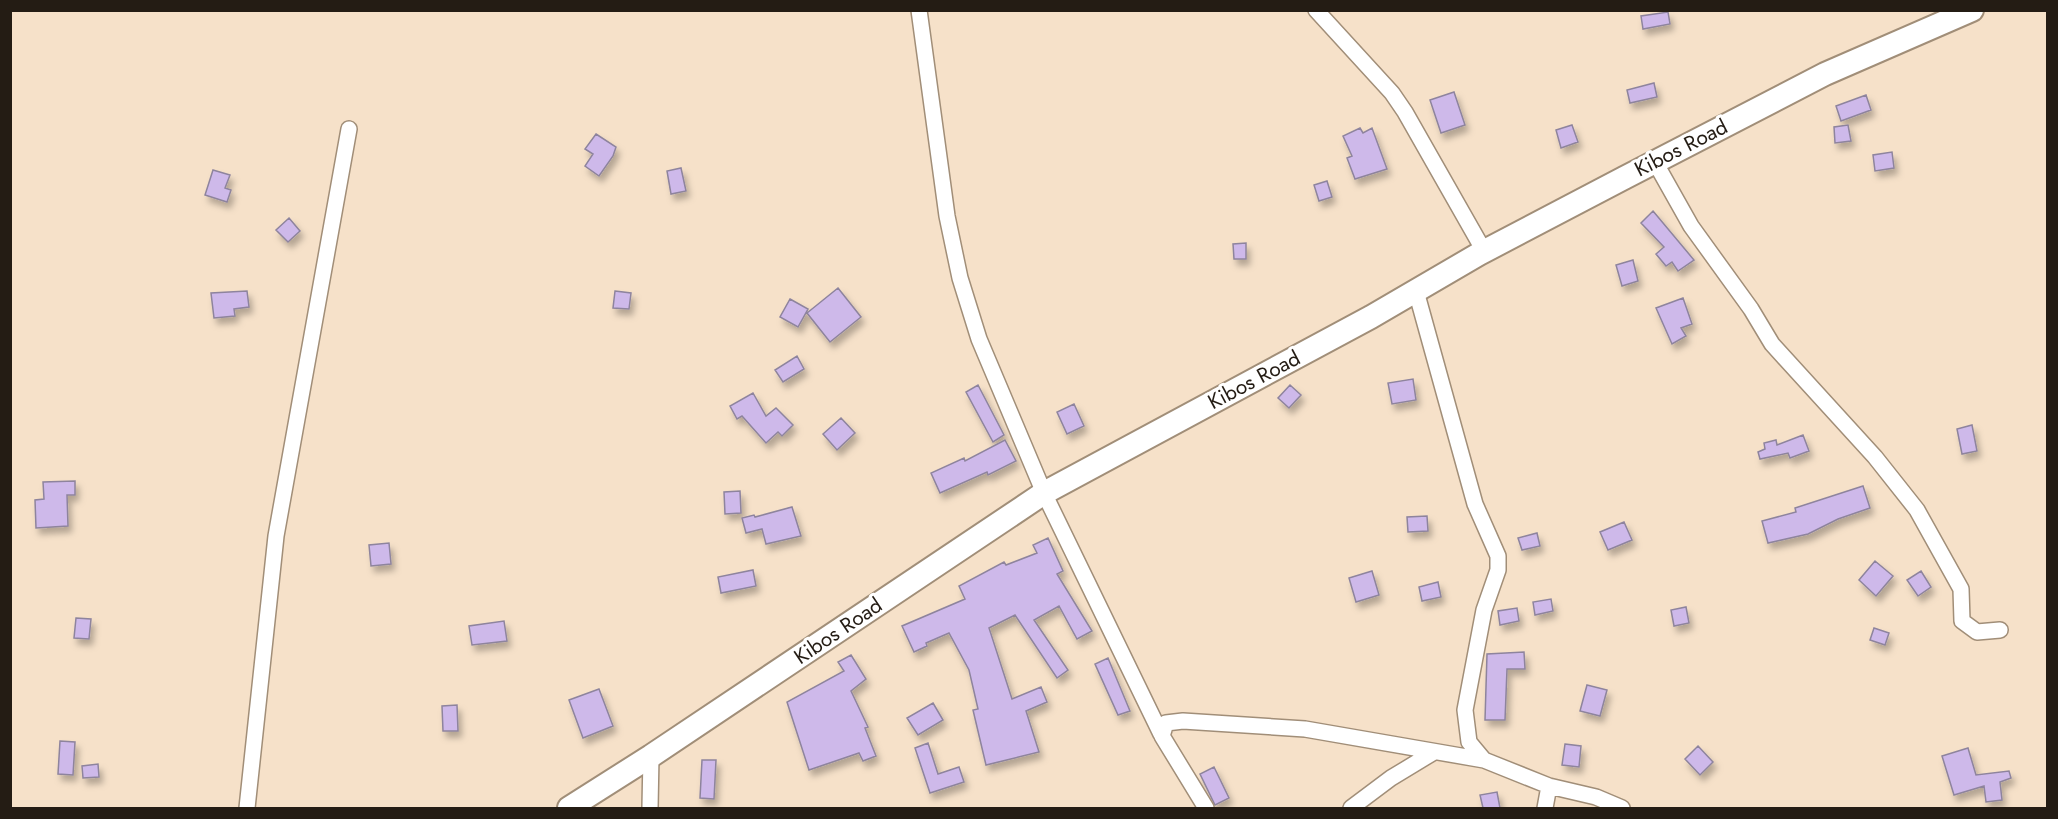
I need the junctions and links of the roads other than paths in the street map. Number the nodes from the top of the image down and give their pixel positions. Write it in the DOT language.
graph roads {
  1 [pos="919,10"];
  2 [pos="1316,10"];
  3 [pos="1972,10"];
  4 [pos="348,129"];
  5 [pos="1656,162"];
  6 [pos="1484,251"];
  7 [pos="1416,291"];
  8 [pos="1044,493"];
  9 [pos="2000,630"];
  10 [pos="1161,734"];
  11 [pos="1434,752"];
  12 [pos="651,756"];
  13 [pos="1484,760"];
  14 [pos="1549,786"];
  15 [pos="247,808"];
  16 [pos="569,808"];
  17 [pos="650,808"];
  18 [pos="1206,808"];
  19 [pos="1351,808"];
  20 [pos="1545,808"];
  21 [pos="1622,808"];
  1 -- 8 [label="street"];
  2 -- 6 [label="street"];
  3 -- 5 [label="main road, Kibos Road"];
  4 -- 15 [label="street"];
  5 -- 6 [label="main road, Kibos Road"];
  5 -- 9 [label="street"];
  6 -- 7 [label="main road, Kibos Road"];
  7 -- 8 [label="main road, Kibos Road"];
  7 -- 13 [label="street"];
  8 -- 10 [label="street"];
  8 -- 12 [label="main road, Kibos Road"];
  10 -- 11 [label="street"];
  10 -- 18 [label="street"];
  11 -- 13 [label="street"];
  11 -- 19 [label="street"];
  12 -- 16 [label="main road, Kibos Road"];
  12 -- 17 [label="street"];
  13 -- 14 [label="street"];
  14 -- 20 [label="street"];
  14 -- 21 [label="street"];
}
